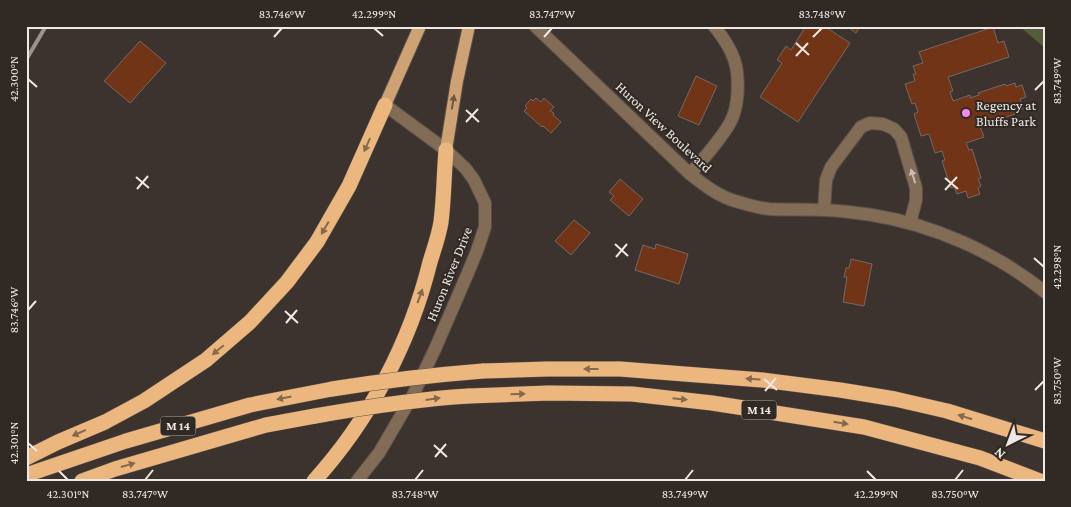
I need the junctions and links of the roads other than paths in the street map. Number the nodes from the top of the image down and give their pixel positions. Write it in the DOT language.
graph roads {
  1 [pos="420,26"];
  2 [pos="469,26"];
  3 [pos="535,26"];
  4 [pos="714,26"];
  5 [pos="385,105"];
  6 [pos="446,150"];
  7 [pos="690,174"];
  8 [pos="824,210"];
  9 [pos="910,223"];
  10 [pos="1045,292"];
  11 [pos="1045,441"];
  12 [pos="26,458"];
  13 [pos="26,474"];
  14 [pos="82,481"];
  15 [pos="314,481"];
  16 [pos="357,481"];
  17 [pos="1040,481"];
  1 -- 5 [label="main road"];
  6 -- 2 [label="main road, one-way"];
  3 -- 7 [label="street, Huron View Boulevard"];
  4 -- 7 [label="street"];
  5 -- 6 [label="street, Huron River Drive"];
  5 -- 12 [label="highway, one-way"];
  15 -- 6 [label="highway, one-way"];
  6 -- 16 [label="street, Huron River Drive"];
  7 -- 8 [label="street, Huron View Boulevard"];
  8 -- 9 [label="street, Huron View Boulevard"];
  9 -- 8 [label="street, one-way"];
  9 -- 10 [label="street, Huron View Boulevard"];
  11 -- 13 [label="highway, M 14, one-way, bridge"];
  14 -- 17 [label="highway, M 14, one-way, bridge"];
}
